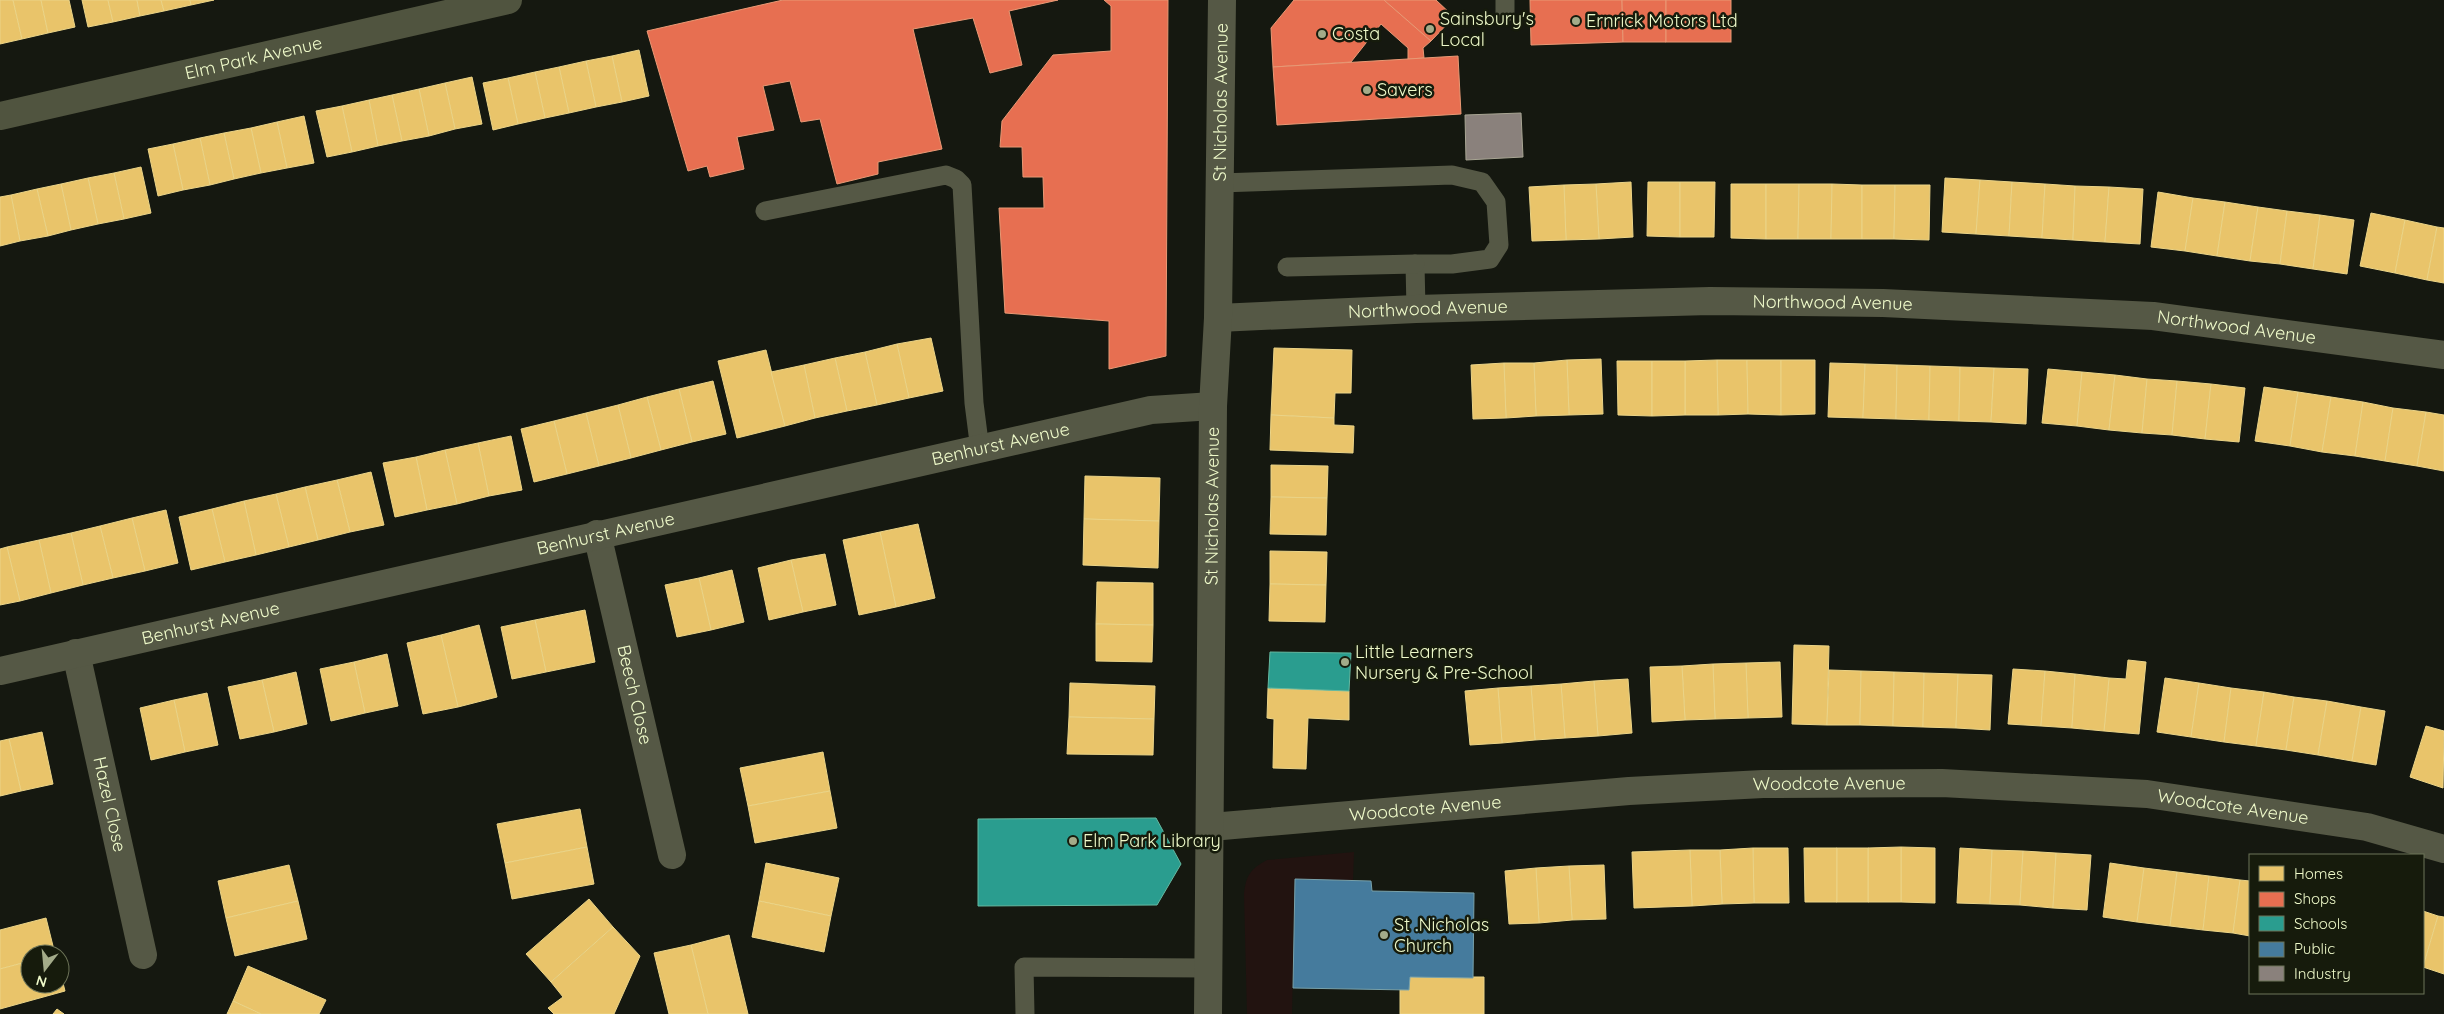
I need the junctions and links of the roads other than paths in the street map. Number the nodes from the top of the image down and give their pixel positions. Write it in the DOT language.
graph roads {
  1 [pos="508,0"];
  2 [pos="1222,0"];
  3 [pos="0,116"];
  4 [pos="1220,184"];
  5 [pos="765,211"];
  6 [pos="1415,264"];
  7 [pos="1287,267"];
  8 [pos="1416,309"];
  9 [pos="1218,318"];
  10 [pos="2444,355"];
  11 [pos="1213,406"];
  12 [pos="980,450"];
  13 [pos="597,534"];
  14 [pos="76,653"];
  15 [pos="0,670"];
  16 [pos="1210,827"];
  17 [pos="2444,850"];
  18 [pos="672,855"];
  19 [pos="143,954"];
  20 [pos="1208,968"];
  21 [pos="1025,1014"];
  22 [pos="1208,1014"];
  1 -- 3 [label="street, Elm Park Avenue"];
  2 -- 4 [label="street, St Nicholas Avenue"];
  4 -- 6 [label="lane"];
  4 -- 9 [label="street, St Nicholas Avenue"];
  5 -- 12 [label="lane"];
  6 -- 7 [label="lane"];
  6 -- 8 [label="lane"];
  8 -- 9 [label="street, Northwood Avenue"];
  8 -- 10 [label="street, Northwood Avenue"];
  9 -- 11 [label="street, St Nicholas Avenue"];
  11 -- 12 [label="street, Benhurst Avenue"];
  11 -- 16 [label="street, St Nicholas Avenue"];
  12 -- 13 [label="street, Benhurst Avenue"];
  13 -- 14 [label="street, Benhurst Avenue"];
  13 -- 18 [label="street, Beech Close"];
  14 -- 15 [label="street, Benhurst Avenue"];
  14 -- 19 [label="street, Hazel Close"];
  16 -- 17 [label="street, Woodcote Avenue"];
  16 -- 20 [label="street, St Nicholas Avenue"];
  20 -- 21 [label="lane"];
  20 -- 22 [label="street, St Nicholas Avenue"];
}
